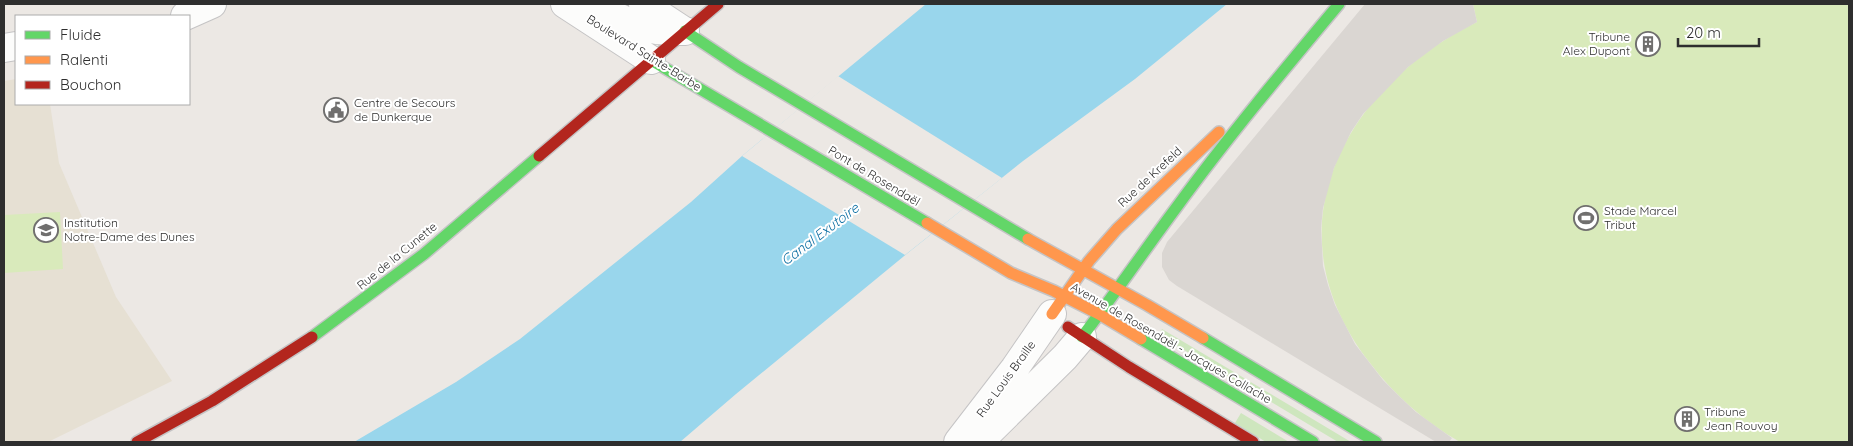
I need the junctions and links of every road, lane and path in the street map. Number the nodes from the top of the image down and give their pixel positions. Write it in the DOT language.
graph roads {
  1 [pos="212,4"];
  2 [pos="565,4"];
  3 [pos="595,4"];
  4 [pos="643,4"];
  5 [pos="718,4"];
  6 [pos="1338,4"];
  7 [pos="187,15"];
  8 [pos="685,32"];
  9 [pos="651,60"];
  10 [pos="748,72"];
  11 [pos="1281,73"];
  12 [pos="724,102"];
  13 [pos="1018,234"];
  14 [pos="1083,270"];
  15 [pos="1010,273"];
  16 [pos="1118,289"];
  17 [pos="1028,292"];
  18 [pos="1052,305"];
  19 [pos="1099,314"];
  20 [pos="1082,337"];
  21 [pos="137,442"];
  22 [pos="958,442"];
  23 [pos="979,442"];
  24 [pos="1253,442"];
  25 [pos="1313,442"];
  26 [pos="1376,442"];
  1 -- 7 [label="street"];
  2 -- 9 [label="street, Boulevard Sainte-Barbe"];
  3 -- 8 [label="street, Boulevard Sainte-Barbe"];
  4 -- 8 [label="street, Boulevard Sainte-Barbe"];
  5 -- 8 [label="main road, Rue de la Cunette"];
  6 -- 11 [label="main road, Rue de Krefeld"];
  8 -- 9 [label="main road, Rue de la Cunette"];
  8 -- 10 [label="main road, Boulevard Sainte-Barbe"];
  9 -- 12 [label="main road, Boulevard Sainte-Barbe"];
  9 -- 21 [label="main road, Rue de la Cunette"];
  10 -- 13 [label="main road, Pont de Rosendaël"];
  11 -- 14 [label="main road, Rue de Krefeld"];
  11 -- 16 [label="main road, Rue de Krefeld"];
  12 -- 15 [label="main road, Pont de Rosendaël"];
  13 -- 14 [label="main road, Avenue de Rosendaël - Jacques Collache"];
  14 -- 16 [label="main road, Avenue de Rosendaël - Jacques Collache"];
  14 -- 18 [label="main road, Rue de Krefeld"];
  15 -- 17 [label="main road"];
  15 -- 18 [label="main road, Avenue de Rosendaël - Jacques Collache"];
  16 -- 19 [label="main road, Rue de Krefeld"];
  16 -- 26 [label="main road, Avenue de Rosendaël - Jacques Collache"];
  18 -- 19 [label="main road, Avenue de Rosendaël - Jacques Collache"];
  18 -- 20 [label="main road, Avenue de Rosendaël - Jacques Collache"];
  18 -- 22 [label="street, Rue Louis Braille"];
  19 -- 20 [label="main road, Rue de Krefeld"];
  19 -- 25 [label="main road, Avenue de Rosendaël - Jacques Collache"];
  20 -- 23 [label="street, Rue Louis Braille"];
  20 -- 24 [label="main road, Avenue de Rosendaël - Jacques Collache"];
}
